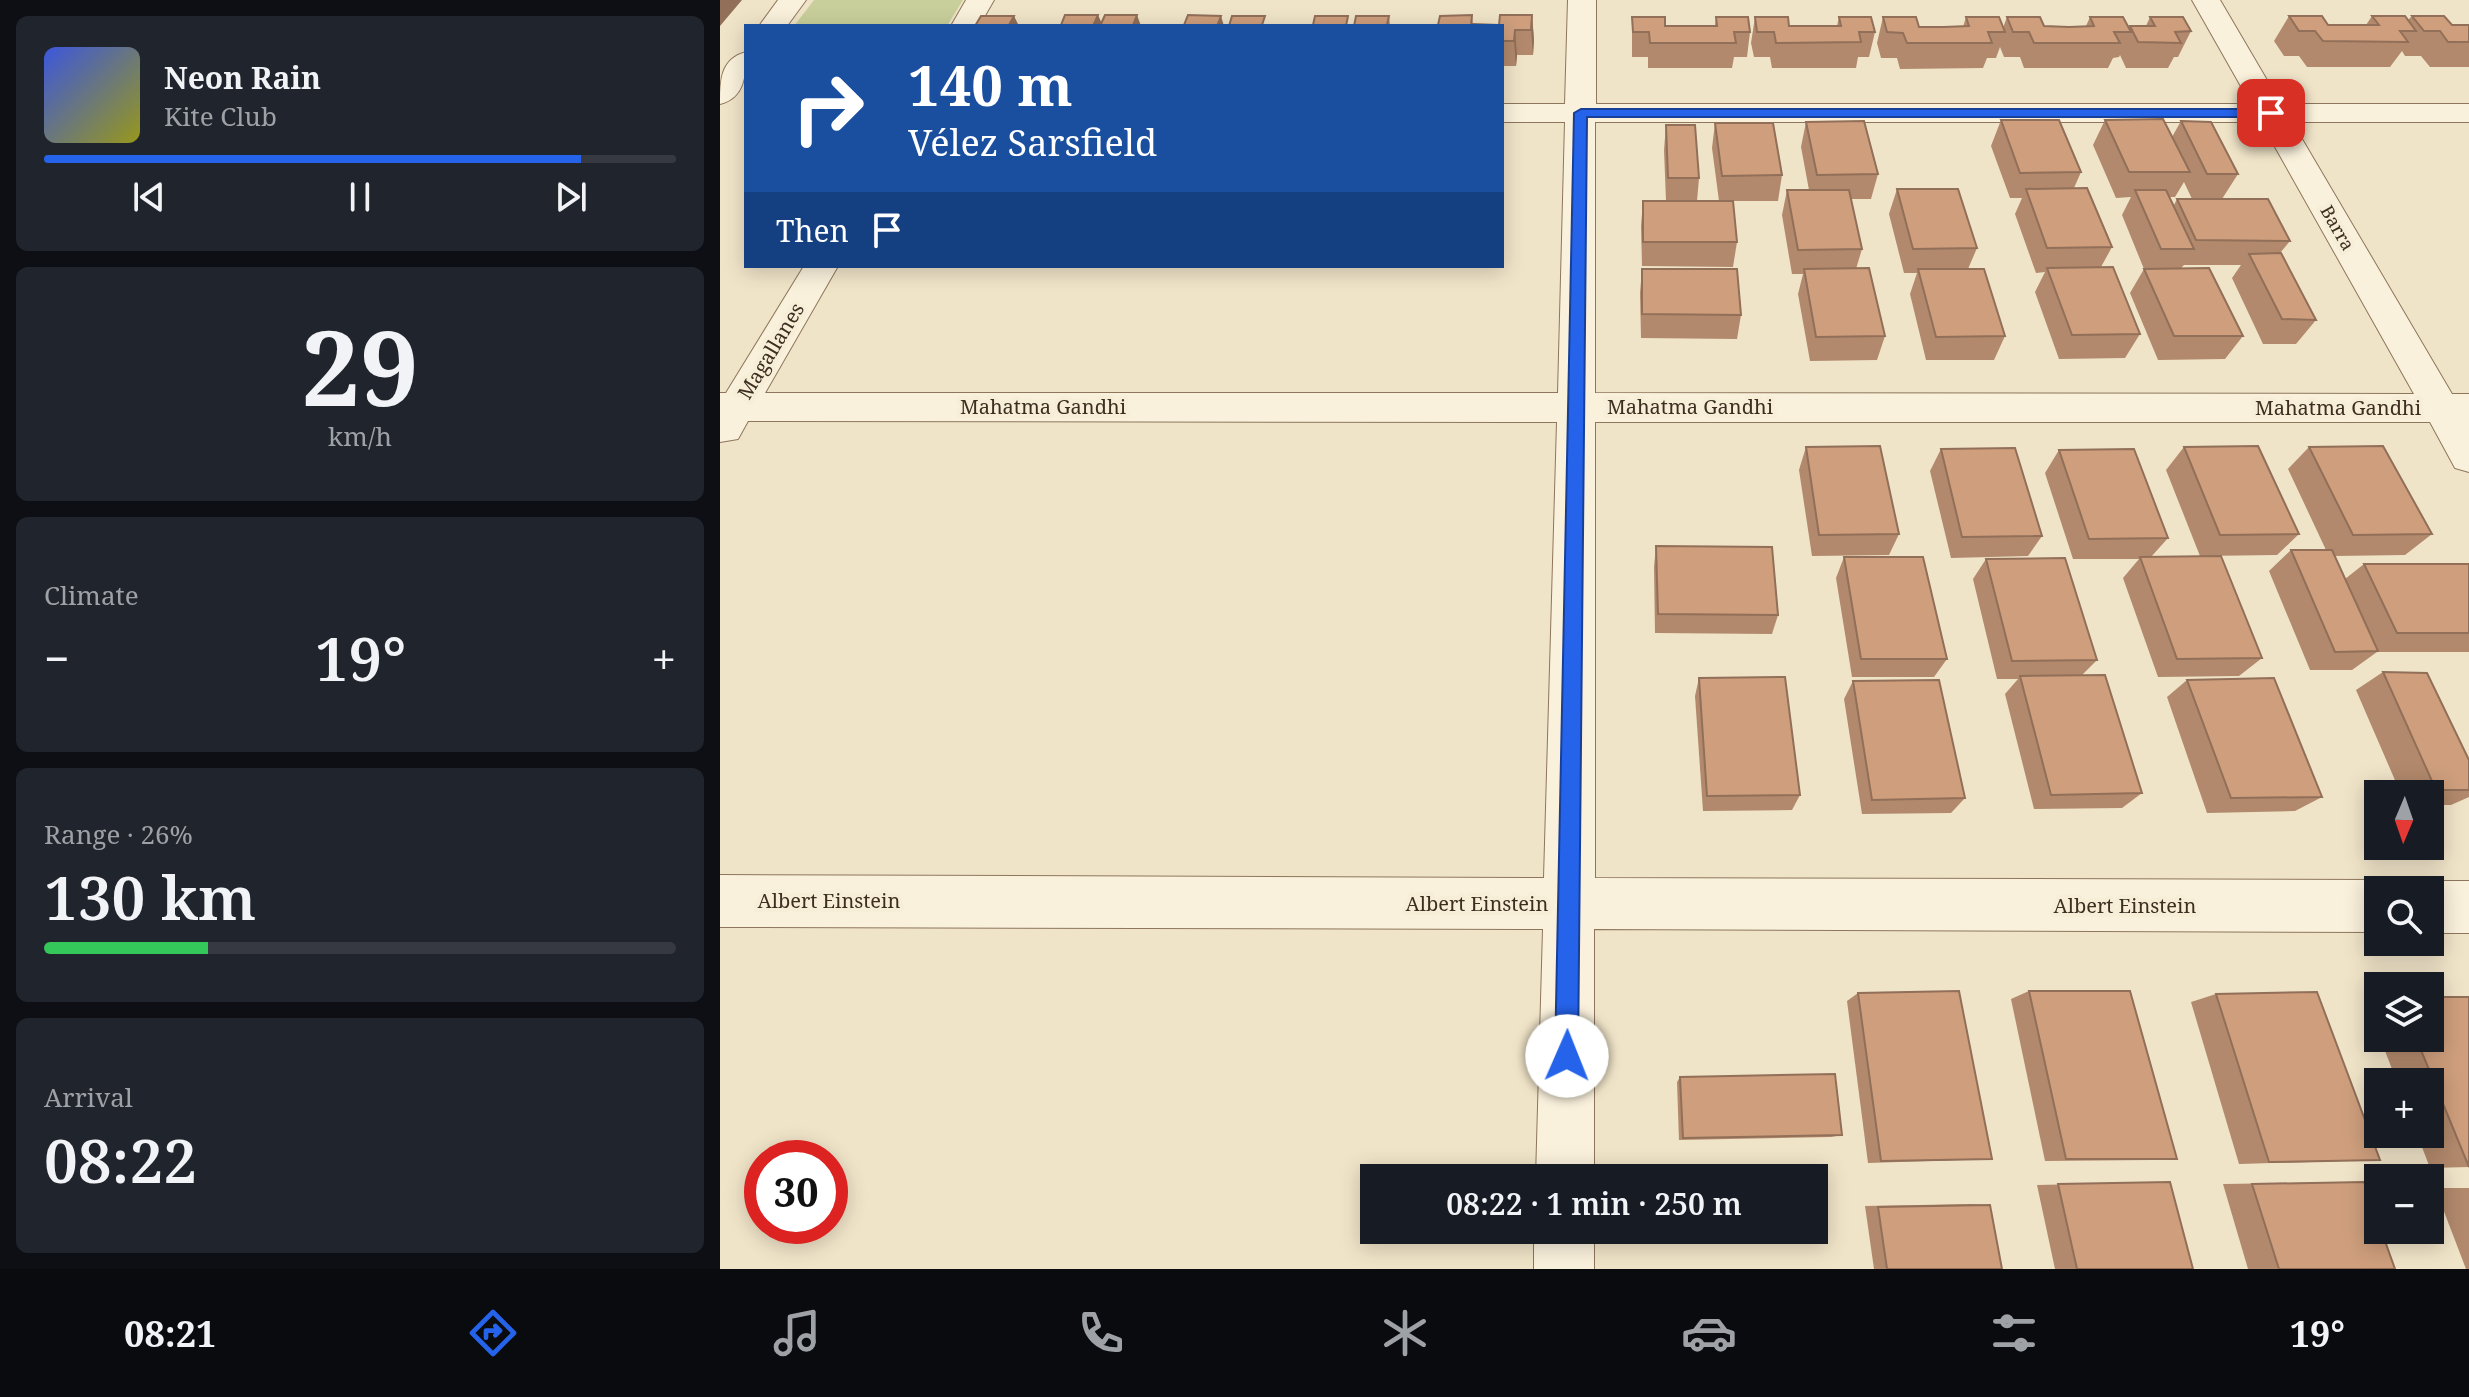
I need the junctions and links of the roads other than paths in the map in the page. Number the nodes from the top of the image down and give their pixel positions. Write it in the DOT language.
graph roads {
  1 [pos="792,0"];
  2 [pos="980,0"];
  3 [pos="1582,0"];
  4 [pos="2206,0"];
  5 [pos="774,24"];
  6 [pos="966,24"];
  7 [pos="744,64"];
  8 [pos="720,95"];
  9 [pos="720,113"];
  10 [pos="744,113"];
  11 [pos="1504,113"];
  12 [pos="1581,113"];
  13 [pos="2271,113"];
  14 [pos="2469,113"];
  15 [pos="820,268"];
  16 [pos="1576,407"];
  17 [pos="2455,408"];
  18 [pos="726,417"];
  19 [pos="2469,457"];
  20 [pos="720,901"];
  21 [pos="1569,904"];
  22 [pos="2364,906"];
  23 [pos="2444,907"];
  24 [pos="2469,907"];
  25 [pos="1565,1164"];
  26 [pos="1564,1244"];
  27 [pos="1564,1269"];
  1 -- 5 [label="street"];
  2 -- 6 [label="street"];
  3 -- 12 [label="street"];
  4 -- 13 [label="street, Barra"];
  7 -- 8 [label="street"];
  9 -- 10 [label="street"];
  11 -- 12 [label="street"];
  12 -- 13 [label="street"];
  12 -- 16 [label="street"];
  13 -- 14 [label="street"];
  13 -- 17 [label="street, Barra"];
  15 -- 18 [label="street, Magallanes"];
  16 -- 17 [label="street, Mahatma Gandhi"];
  16 -- 18 [label="street, Mahatma Gandhi"];
  16 -- 21 [label="street"];
  17 -- 19 [label="street, Barra"];
  20 -- 21 [label="street, Albert Einstein"];
  21 -- 22 [label="street, Albert Einstein"];
  21 -- 25 [label="street"];
  23 -- 24 [label="street"];
  26 -- 27 [label="street"];
}
